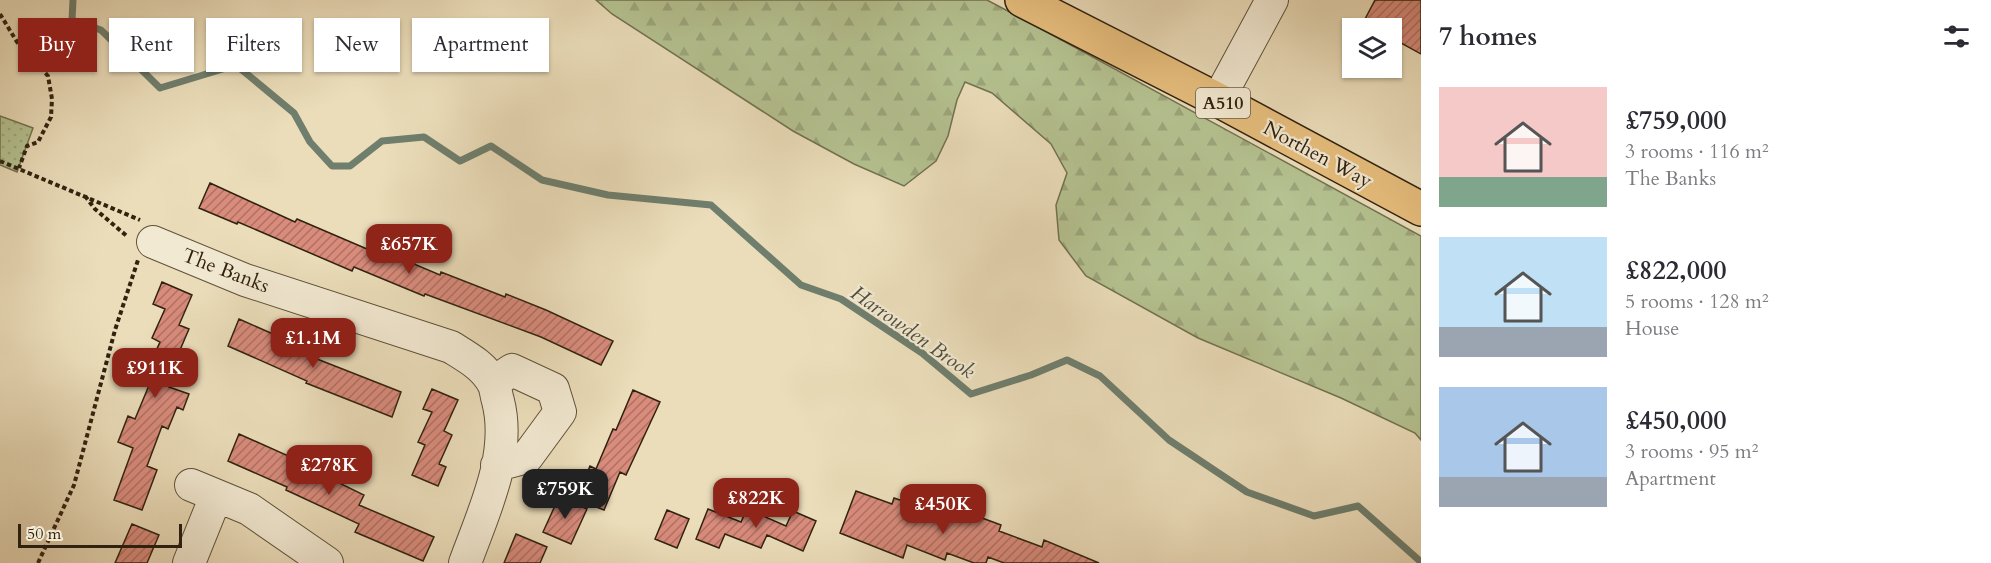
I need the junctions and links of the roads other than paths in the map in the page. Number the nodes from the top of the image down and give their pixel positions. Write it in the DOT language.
graph roads {
  1 [pos="1022,0"];
  2 [pos="1272,0"];
  3 [pos="1218,100"];
  4 [pos="1421,209"];
  5 [pos="146,235"];
  6 [pos="493,384"];
  7 [pos="498,465"];
  8 [pos="189,563"];
  9 [pos="327,563"];
  10 [pos="465,563"];
  1 -- 3 [label="main road, Northen Way / A510"];
  2 -- 3 [label="street"];
  3 -- 4 [label="main road, Northen Way / A510"];
  5 -- 6 [label="street, The Banks"];
  6 -- 7 [label="street, The Banks"];
  6 -- 7 [label="street"];
  7 -- 10 [label="street, The Banks"];
  8 -- 9 [label="street"];
}
